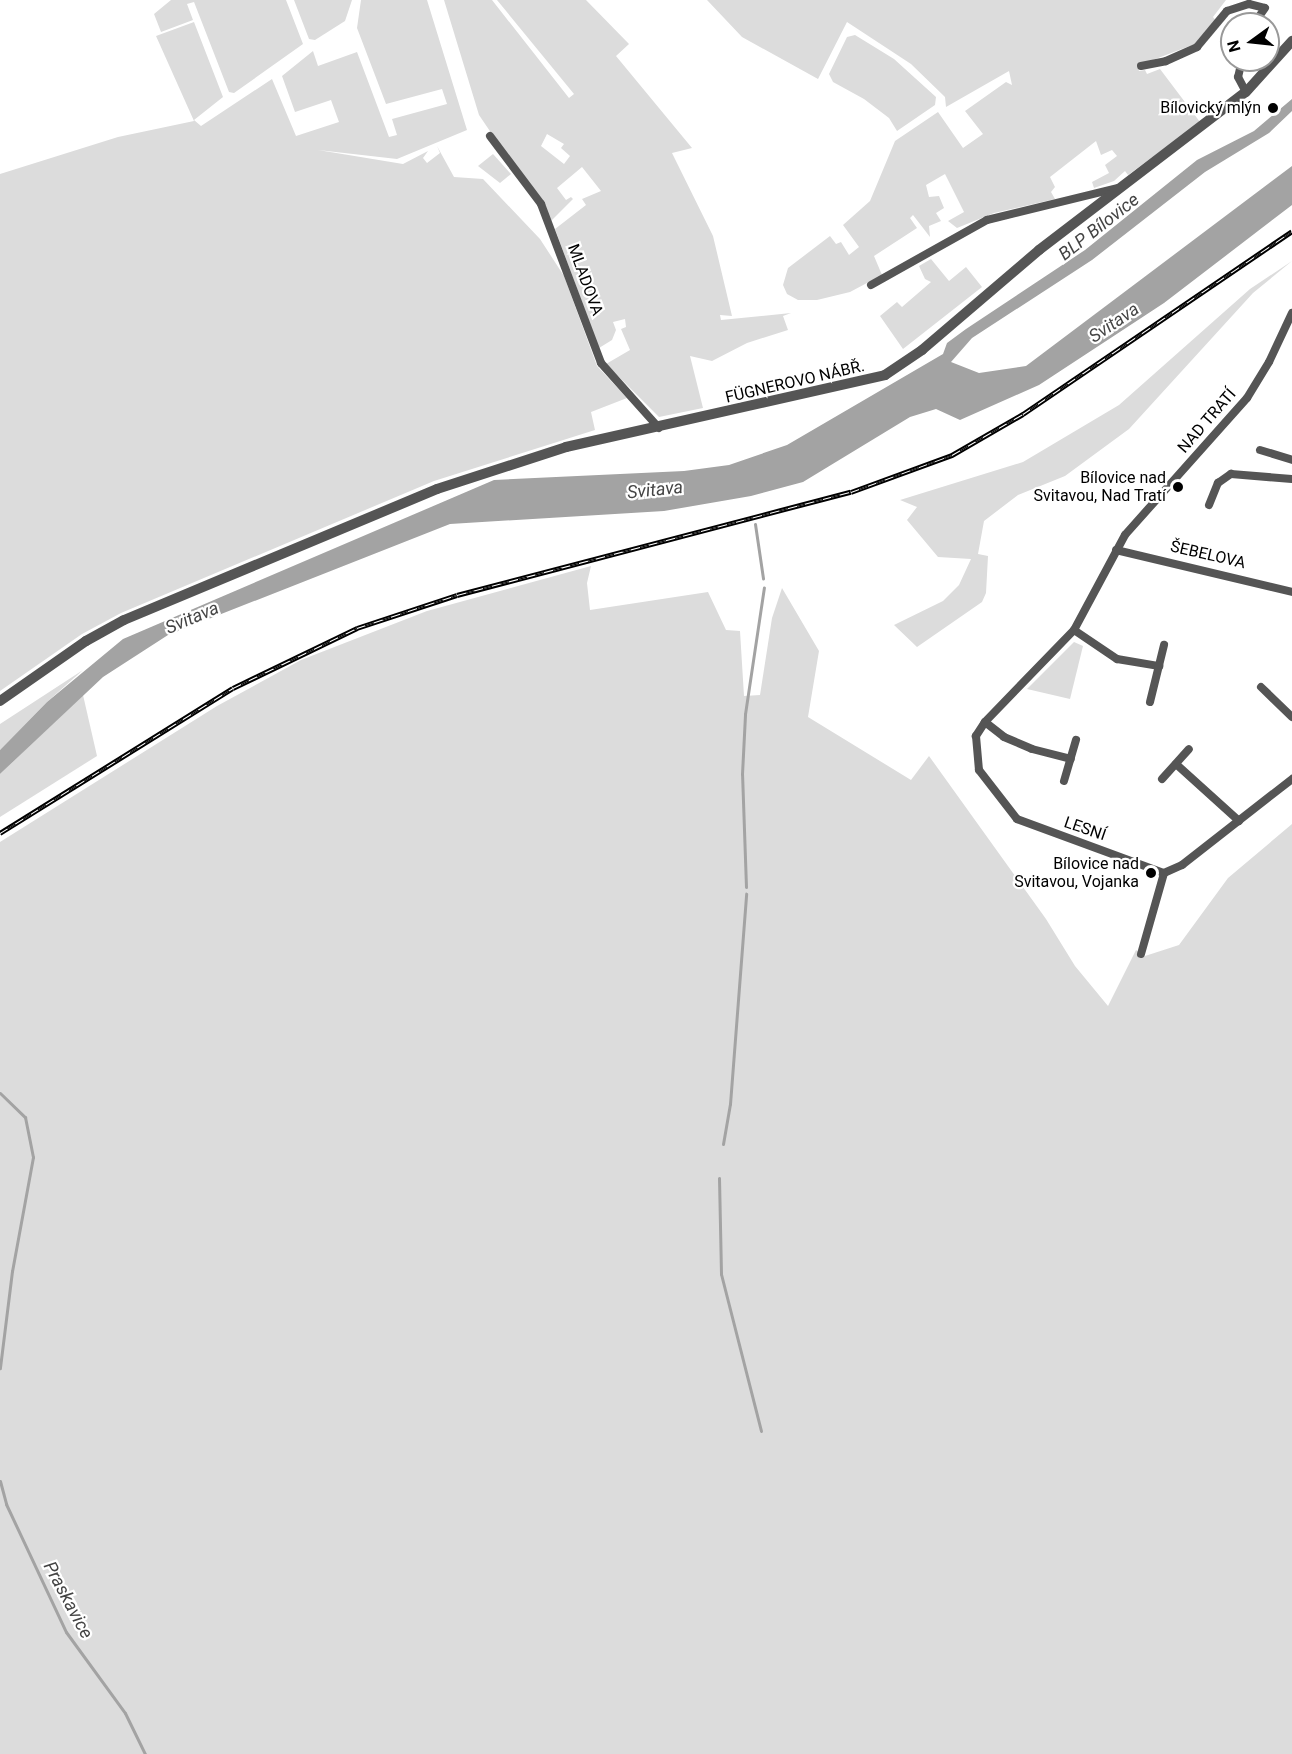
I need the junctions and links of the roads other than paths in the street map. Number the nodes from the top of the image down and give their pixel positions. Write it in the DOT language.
graph roads {
  1 [pos="1235,0"];
  2 [pos="1227,11"];
  3 [pos="1262,12"];
  4 [pos="1292,41"];
  5 [pos="1141,66"];
  6 [pos="1239,72"];
  7 [pos="1246,92"];
  8 [pos="490,136"];
  9 [pos="1117,189"];
  10 [pos="871,285"];
  11 [pos="1292,313"];
  12 [pos="659,428"];
  13 [pos="1260,450"];
  14 [pos="1292,460"];
  15 [pos="1292,479"];
  16 [pos="1209,505"];
  17 [pos="1116,550"];
  18 [pos="1292,592"];
  19 [pos="1074,630"];
  20 [pos="1164,645"];
  21 [pos="1159,666"];
  22 [pos="1262,687"];
  23 [pos="0,701"];
  24 [pos="1150,702"];
  25 [pos="1292,717"];
  26 [pos="985,722"];
  27 [pos="1076,740"];
  28 [pos="1189,749"];
  29 [pos="1071,759"];
  30 [pos="1176,764"];
  31 [pos="1162,779"];
  32 [pos="1292,779"];
  33 [pos="1064,781"];
  34 [pos="1239,821"];
  35 [pos="1164,873"];
  36 [pos="1141,954"];
  1 -- 2 [label="street"];
  2 -- 3 [label="street"];
  2 -- 5 [label="street"];
  4 -- 7 [label="street, FÜGNEROVO NÁBŘ."];
  6 -- 7 [label="street"];
  7 -- 9 [label="street, FÜGNEROVO NÁBŘ."];
  8 -- 12 [label="street, MLADOVA"];
  9 -- 10 [label="street, FÜGNEROVO NÁBŘ."];
  9 -- 12 [label="street, FÜGNEROVO NÁBŘ."];
  11 -- 17 [label="street, NAD TRATÍ"];
  12 -- 23 [label="street, FÜGNEROVO NÁBŘ."];
  13 -- 14 [label="street"];
  15 -- 16 [label="street"];
  17 -- 18 [label="street, ŠEBELOVA"];
  17 -- 19 [label="street, NAD TRATÍ"];
  19 -- 21 [label="street"];
  19 -- 26 [label="street, NAD TRATÍ"];
  20 -- 21 [label="street"];
  21 -- 24 [label="street"];
  22 -- 25 [label="street"];
  26 -- 29 [label="street"];
  26 -- 35 [label="street, LESNÍ"];
  27 -- 29 [label="street"];
  28 -- 30 [label="street"];
  29 -- 33 [label="street"];
  30 -- 31 [label="street"];
  30 -- 34 [label="street"];
  32 -- 34 [label="street"];
  34 -- 35 [label="street"];
  35 -- 36 [label="street"];
}
